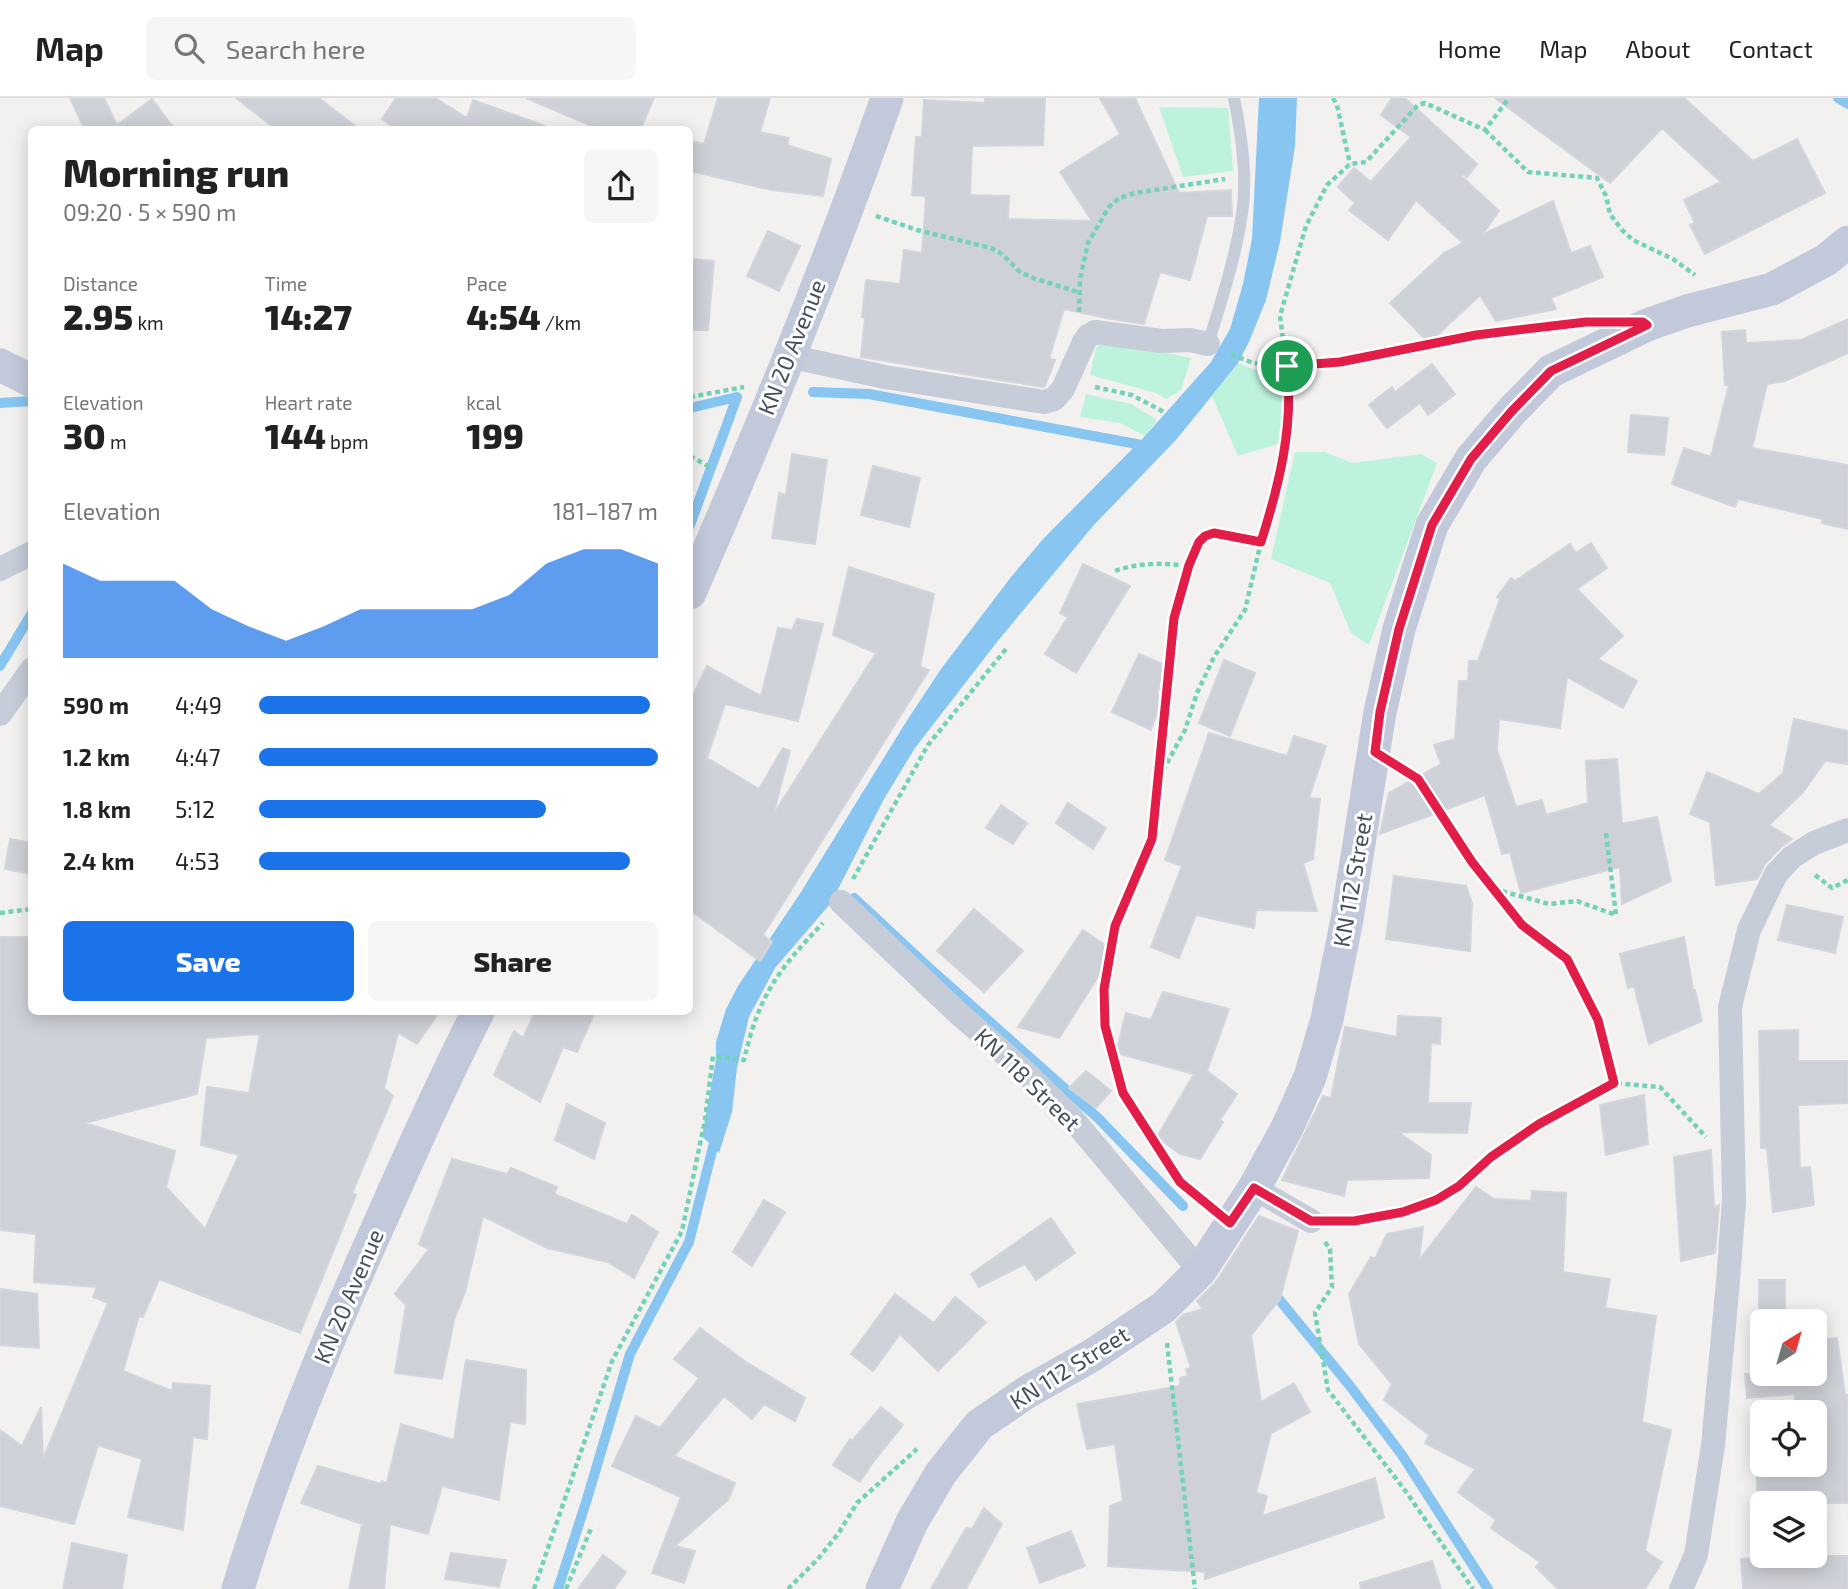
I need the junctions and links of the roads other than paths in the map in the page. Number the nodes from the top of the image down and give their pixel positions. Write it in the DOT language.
graph roads {
  1 [pos="887,98"];
  2 [pos="1234,98"];
  3 [pos="1848,242"];
  4 [pos="1217,348"];
  5 [pos="0,365"];
  6 [pos="782,370"];
  7 [pos="28,379"];
  8 [pos="28,555"];
  9 [pos="0,569"];
  10 [pos="693,586"];
  11 [pos="28,675"];
  12 [pos="0,714"];
  13 [pos="1848,830"];
  14 [pos="841,902"];
  15 [pos="476,1015"];
  16 [pos="1254,1188"];
  17 [pos="1311,1221"];
  18 [pos="1200,1271"];
  19 [pos="237,1589"];
  20 [pos="882,1589"];
  21 [pos="1681,1589"];
  1 -- 6 [label="street, KN 20 Avenue"];
  2 -- 4 [label="lane"];
  3 -- 16 [label="street, KN 112 Street"];
  4 -- 6 [label="street"];
  5 -- 7 [label="street"];
  6 -- 10 [label="street, KN 20 Avenue"];
  8 -- 9 [label="street"];
  11 -- 12 [label="street"];
  13 -- 21 [label="street"];
  14 -- 18 [label="street, KN 118 Street"];
  15 -- 19 [label="street, KN 20 Avenue"];
  16 -- 17 [label="street"];
  16 -- 18 [label="street, KN 112 Street"];
  18 -- 20 [label="street, KN 112 Street"];
}
